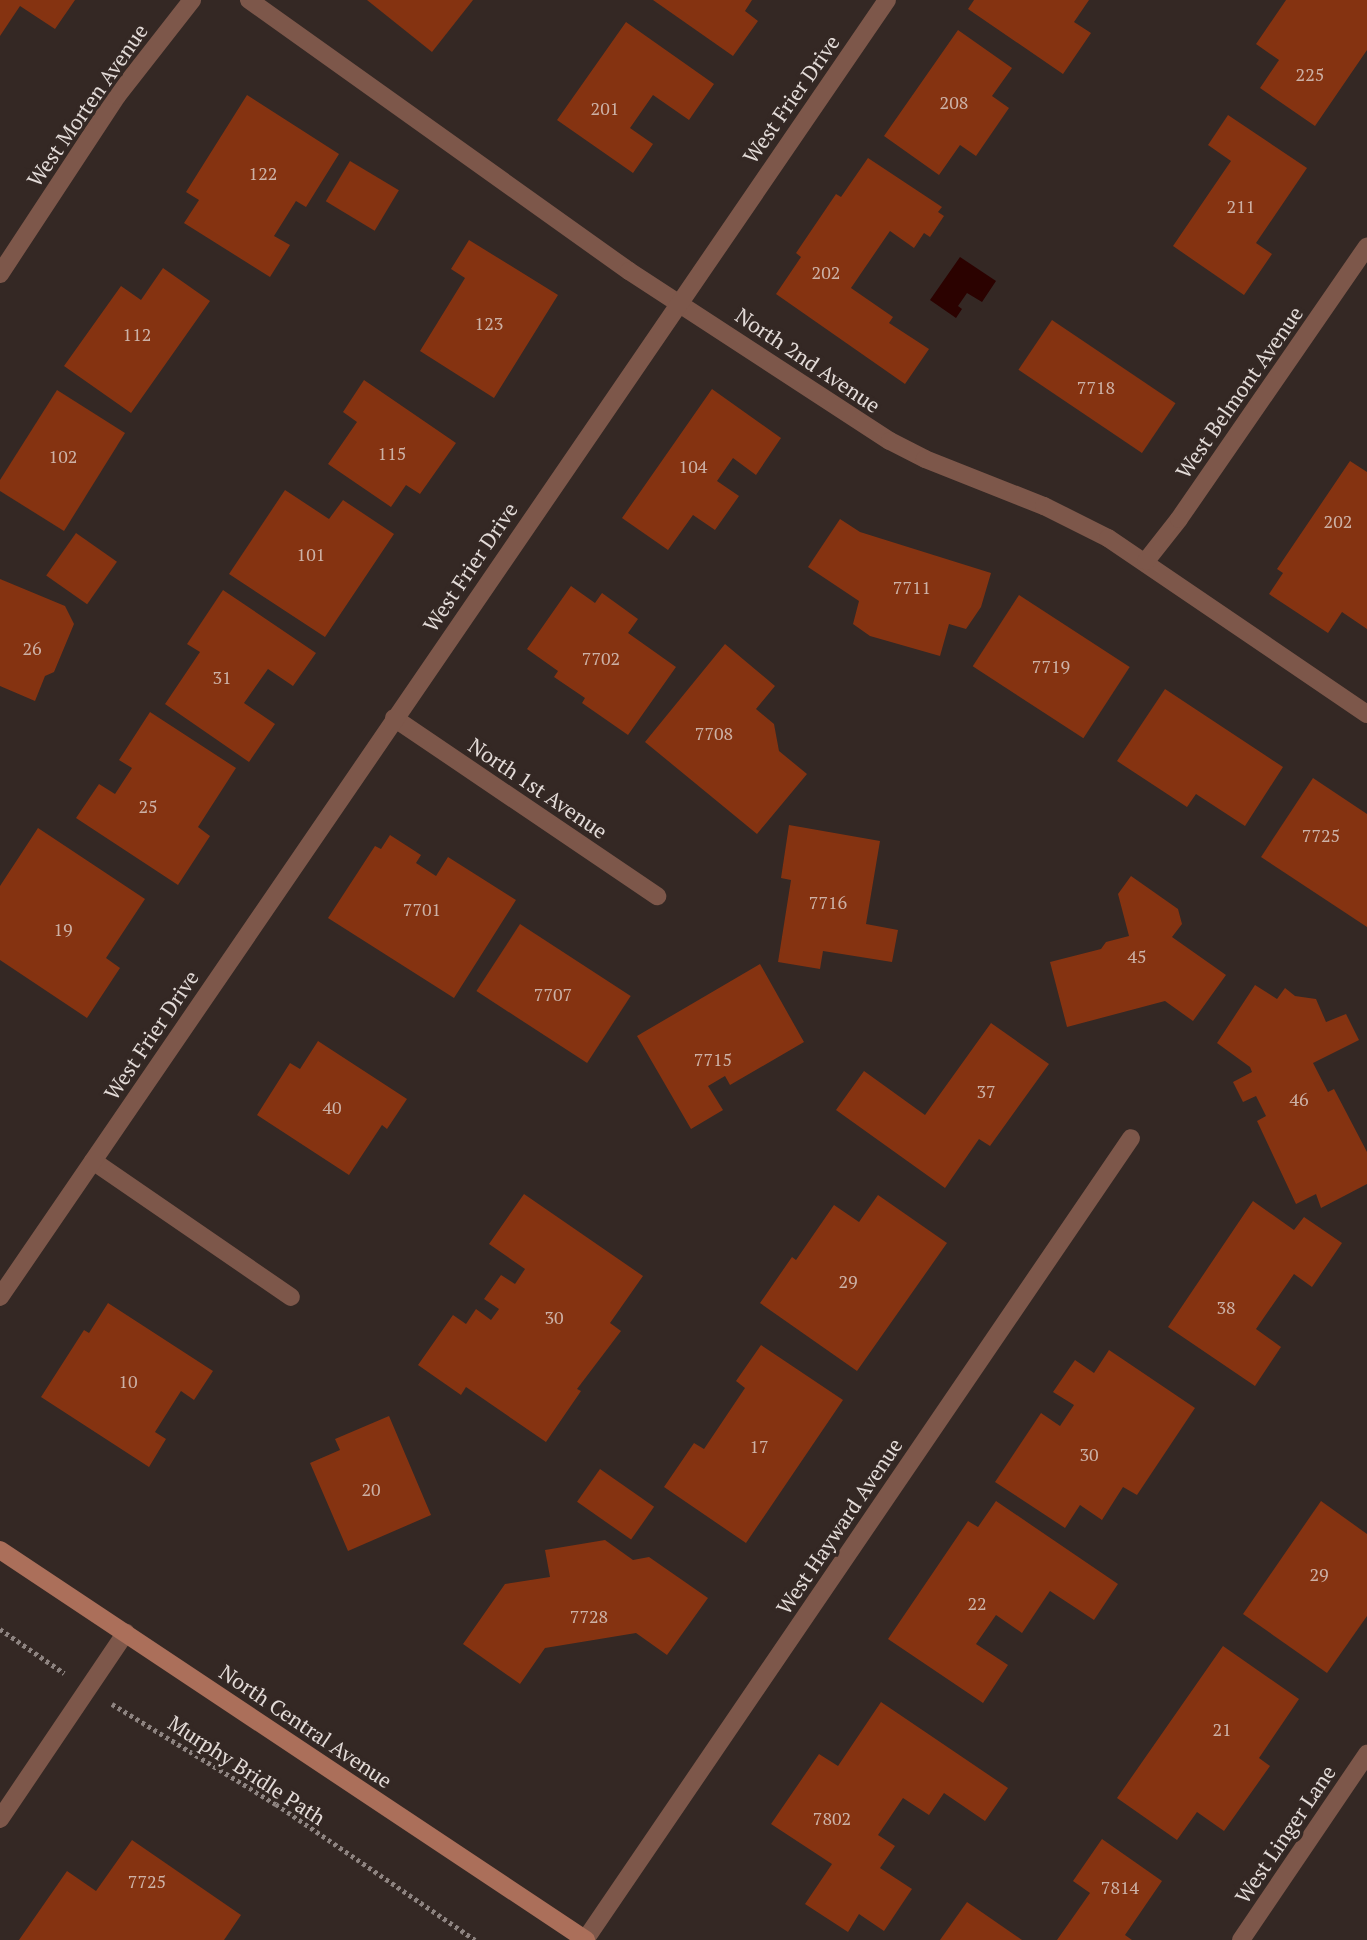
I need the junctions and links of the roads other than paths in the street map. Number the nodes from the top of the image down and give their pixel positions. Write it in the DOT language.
graph roads {
  1 [pos="192,0"];
  2 [pos="249,0"];
  3 [pos="887,0"];
  4 [pos="1367,246"];
  5 [pos="0,274"];
  6 [pos="679,302"];
  7 [pos="1146,561"];
  8 [pos="1367,714"];
  9 [pos="394,718"];
  10 [pos="657,896"];
  11 [pos="1130,1138"];
  12 [pos="93,1161"];
  13 [pos="0,1297"];
  14 [pos="291,1297"];
  15 [pos="0,1550"];
  16 [pos="126,1632"];
  17 [pos="1367,1754"];
  18 [pos="0,1819"];
  19 [pos="585,1940"];
  20 [pos="1241,1940"];
  1 -- 5 [label="street, West Morten Avenue"];
  2 -- 6 [label="street, North 2nd Avenue"];
  3 -- 6 [label="street, West Frier Drive"];
  4 -- 7 [label="street, West Belmont Avenue"];
  6 -- 7 [label="street, North 2nd Avenue"];
  6 -- 9 [label="street, West Frier Drive"];
  7 -- 8 [label="street, North 2nd Avenue"];
  9 -- 10 [label="street, North 1st Avenue"];
  9 -- 12 [label="street, West Frier Drive"];
  11 -- 19 [label="street, West Hayward Avenue"];
  12 -- 13 [label="street, West Frier Drive"];
  12 -- 14 [label="street"];
  15 -- 16 [label="main road, North Central Avenue"];
  16 -- 18 [label="street"];
  16 -- 19 [label="main road, North Central Avenue"];
  17 -- 20 [label="street, West Linger Lane"];
}
